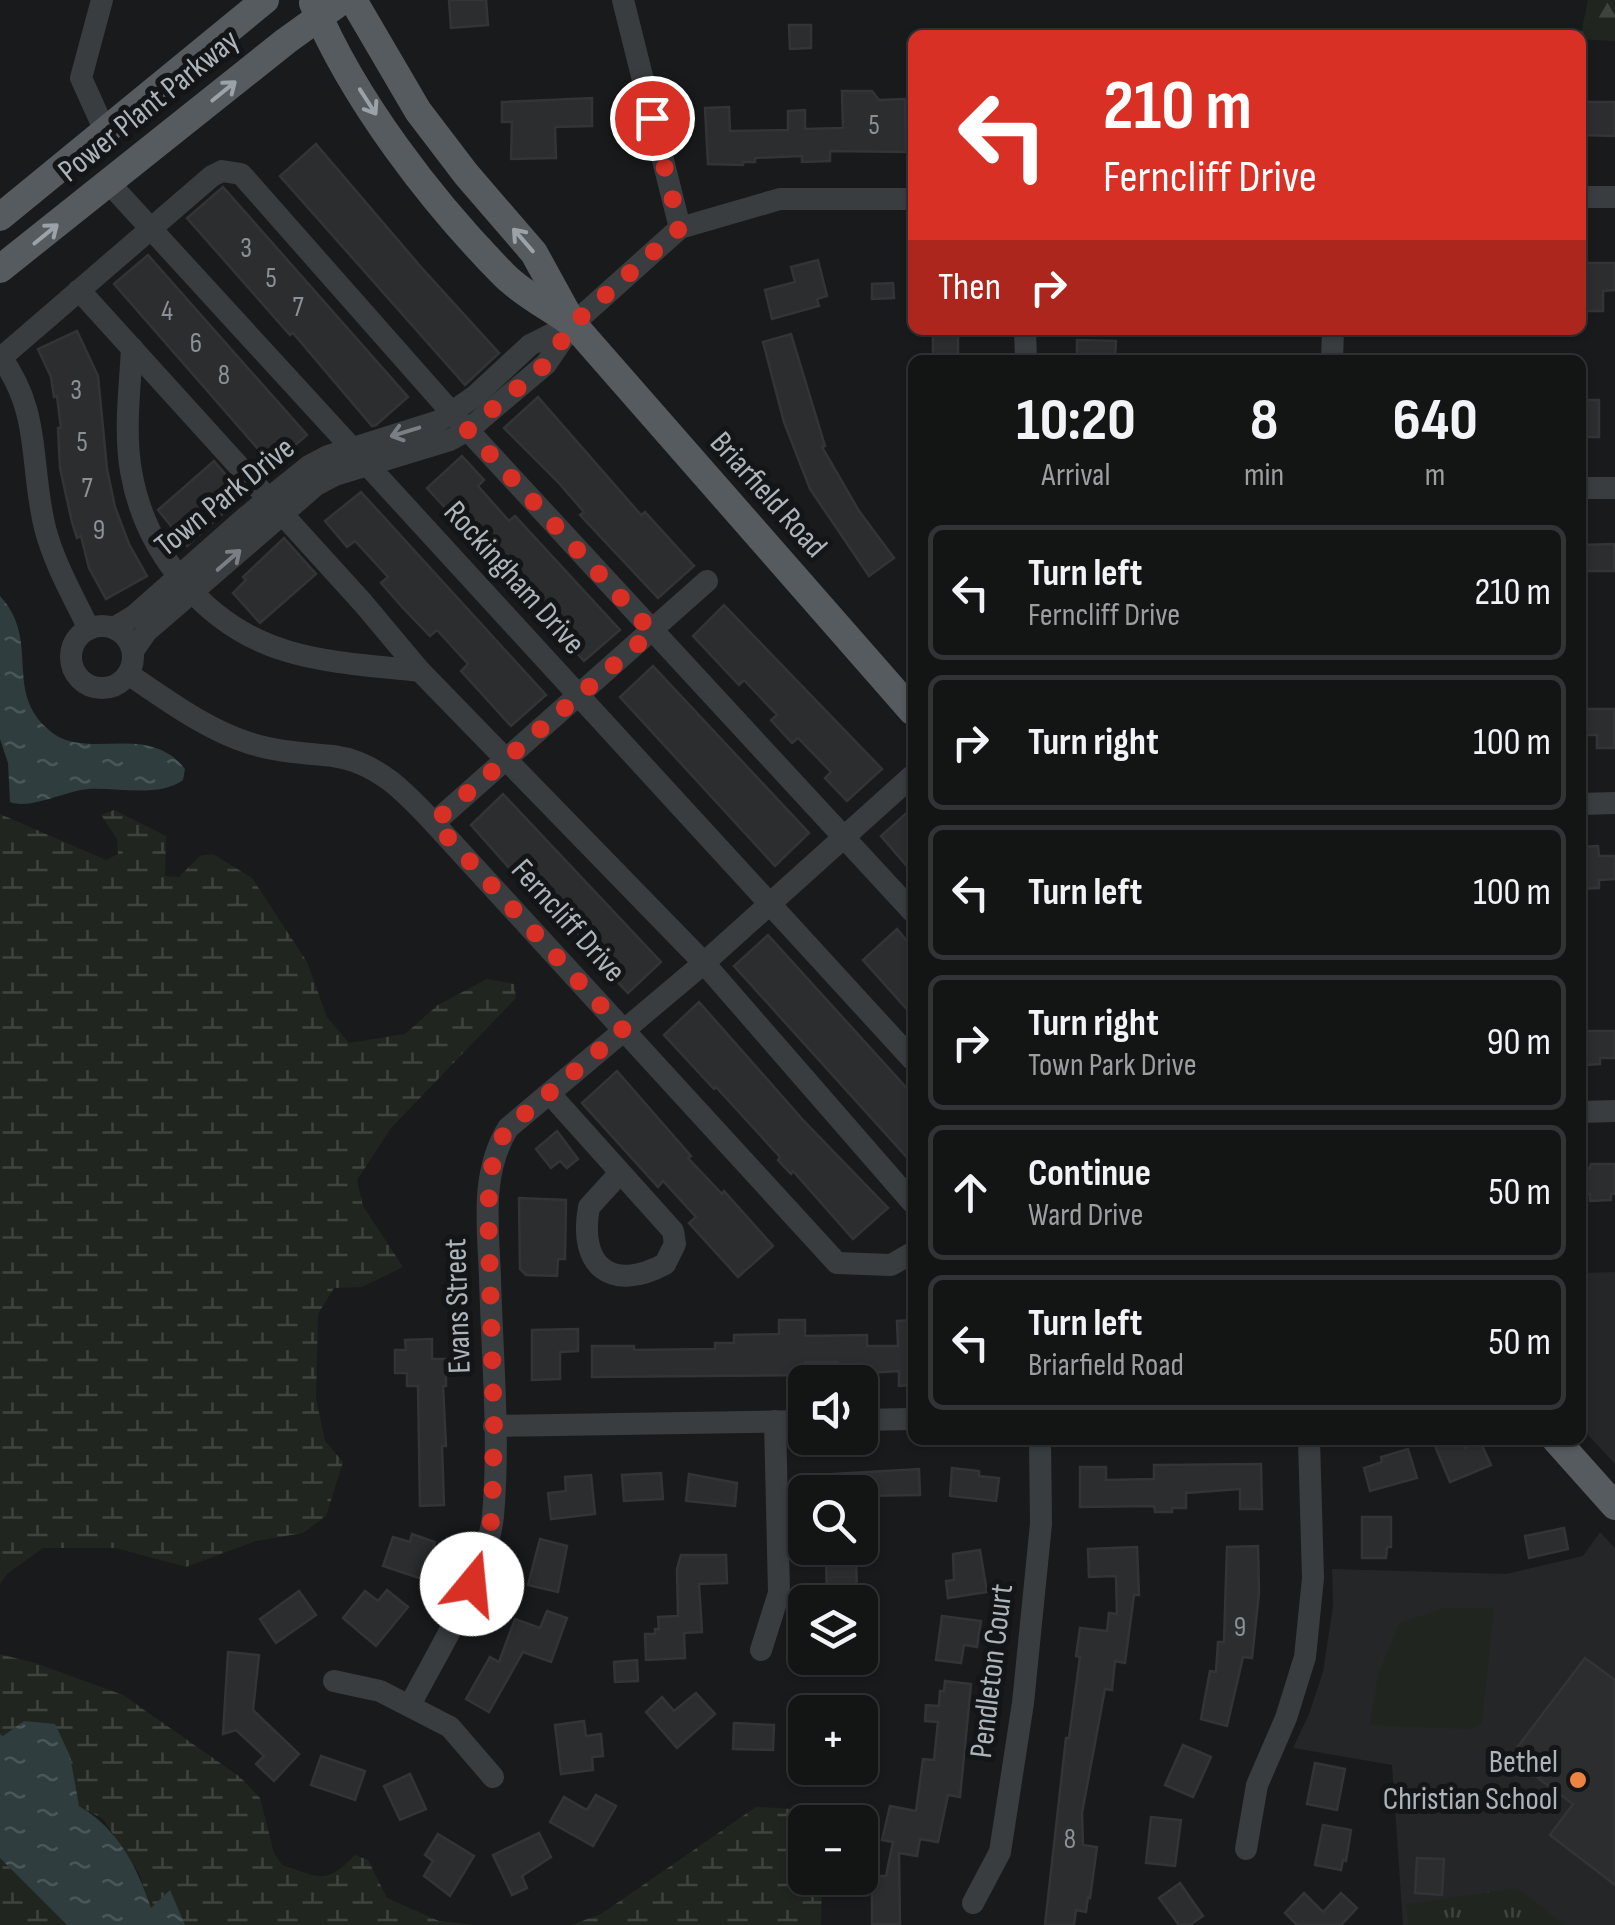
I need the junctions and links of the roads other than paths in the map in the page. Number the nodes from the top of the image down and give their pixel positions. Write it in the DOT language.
graph roads {
  1 [pos="102,0"];
  2 [pos="265,0"];
  3 [pos="343,0"];
  4 [pos="353,0"];
  5 [pos="624,0"];
  6 [pos="315,9"];
  7 [pos="105,130"];
  8 [pos="109,183"];
  9 [pos="1586,197"];
  10 [pos="1615,197"];
  11 [pos="908,199"];
  12 [pos="0,217"];
  13 [pos="152,226"];
  14 [pos="680,228"];
  15 [pos="0,269"];
  16 [pos="79,290"];
  17 [pos="573,324"];
  18 [pos="132,348"];
  19 [pos="1,356"];
  20 [pos="460,421"];
  21 [pos="361,457"];
  22 [pos="1586,488"];
  23 [pos="1615,488"];
  24 [pos="275,507"];
  25 [pos="707,582"];
  26 [pos="185,584"];
  27 [pos="88,628"];
  28 [pos="114,628"];
  29 [pos="652,632"];
  30 [pos="130,662"];
  31 [pos="420,671"];
  32 [pos="578,696"];
  33 [pos="908,706"];
  34 [pos="504,761"];
  35 [pos="908,780"];
  36 [pos="1615,803"];
  37 [pos="1586,804"];
  38 [pos="434,822"];
  39 [pos="846,838"];
  40 [pos="771,903"];
  41 [pos="908,907"];
  42 [pos="704,963"];
  43 [pos="623,1030"];
  44 [pos="908,1055"];
  45 [pos="550,1094"];
  46 [pos="1586,1112"];
  47 [pos="1615,1112"];
  48 [pos="620,1174"];
  49 [pos="908,1197"];
  50 [pos="908,1256"];
  51 [pos="908,1419"];
  52 [pos="878,1420"];
  53 [pos="775,1421"];
  54 [pos="788,1421"];
  55 [pos="494,1426"];
  56 [pos="1040,1445"];
  57 [pos="1309,1445"];
  58 [pos="1560,1445"];
  59 [pos="1615,1506"];
  60 [pos="760,1650"];
  61 [pos="334,1681"];
  62 [pos="410,1704"];
  63 [pos="493,1777"];
  64 [pos="1246,1849"];
  65 [pos="972,1904"];
  1 -- 7 [label="street"];
  2 -- 7 [label="main road, Power Plant Parkway"];
  3 -- 6 [label="main road, Power Plant Parkway"];
  17 -- 4 [label="main road, Briarfield Road, one-way"];
  5 -- 14 [label="street"];
  8 -- 6 [label="main road, Power Plant Parkway, one-way"];
  6 -- 17 [label="main road, Briarfield Road, one-way"];
  7 -- 12 [label="main road, Power Plant Parkway"];
  8 -- 13 [label="street, Rockingham Drive"];
  15 -- 8 [label="main road, Power Plant Parkway, one-way"];
  9 -- 10 [label="street"];
  11 -- 14 [label="street"];
  13 -- 16 [label="street"];
  13 -- 20 [label="street"];
  13 -- 21 [label="street, Rockingham Drive"];
  14 -- 17 [label="street, Town Park Drive"];
  16 -- 18 [label="street"];
  16 -- 19 [label="street"];
  17 -- 20 [label="street, Town Park Drive"];
  17 -- 33 [label="main road, Briarfield Road"];
  18 -- 24 [label="street"];
  18 -- 26 [label="street"];
  19 -- 27 [label="street"];
  20 -- 21 [label="street, Town Park Drive"];
  20 -- 29 [label="street"];
  21 -- 24 [label="street, Town Park Drive"];
  21 -- 32 [label="street, Rockingham Drive"];
  22 -- 23 [label="street"];
  24 -- 26 [label="street, Town Park Drive"];
  24 -- 31 [label="street"];
  25 -- 29 [label="street"];
  26 -- 28 [label="street, Town Park Drive"];
  26 -- 30 [label="street, Town Park Drive"];
  26 -- 31 [label="street"];
  27 -- 28 [label="street"];
  27 -- 30 [label="street"];
  28 -- 30 [label="street"];
  29 -- 32 [label="street"];
  29 -- 39 [label="street"];
  30 -- 38 [label="street, Ferncliff Drive"];
  31 -- 34 [label="street"];
  32 -- 34 [label="street"];
  32 -- 40 [label="street, Rockingham Drive"];
  34 -- 38 [label="street"];
  34 -- 42 [label="street"];
  35 -- 39 [label="street, Evans Street"];
  36 -- 37 [label="street"];
  38 -- 43 [label="street, Ferncliff Drive"];
  39 -- 40 [label="street, Evans Street"];
  39 -- 41 [label="street"];
  40 -- 42 [label="street, Evans Street"];
  40 -- 44 [label="street, Rockingham Drive"];
  42 -- 43 [label="street, Evans Street"];
  42 -- 49 [label="street"];
  43 -- 45 [label="street, Evans Street"];
  43 -- 50 [label="street, Ferncliff Drive"];
  45 -- 48 [label="street"];
  45 -- 55 [label="street, Evans Street"];
  46 -- 47 [label="street"];
  48 -- 48 [label="street"];
  51 -- 52 [label="street"];
  53 -- 54 [label="street"];
  53 -- 55 [label="street"];
  53 -- 60 [label="street"];
  55 -- 62 [label="street, Evans Street"];
  56 -- 65 [label="street, Pendleton Court"];
  57 -- 64 [label="street"];
  58 -- 59 [label="main road"];
  61 -- 62 [label="street"];
  62 -- 63 [label="street"];
}
